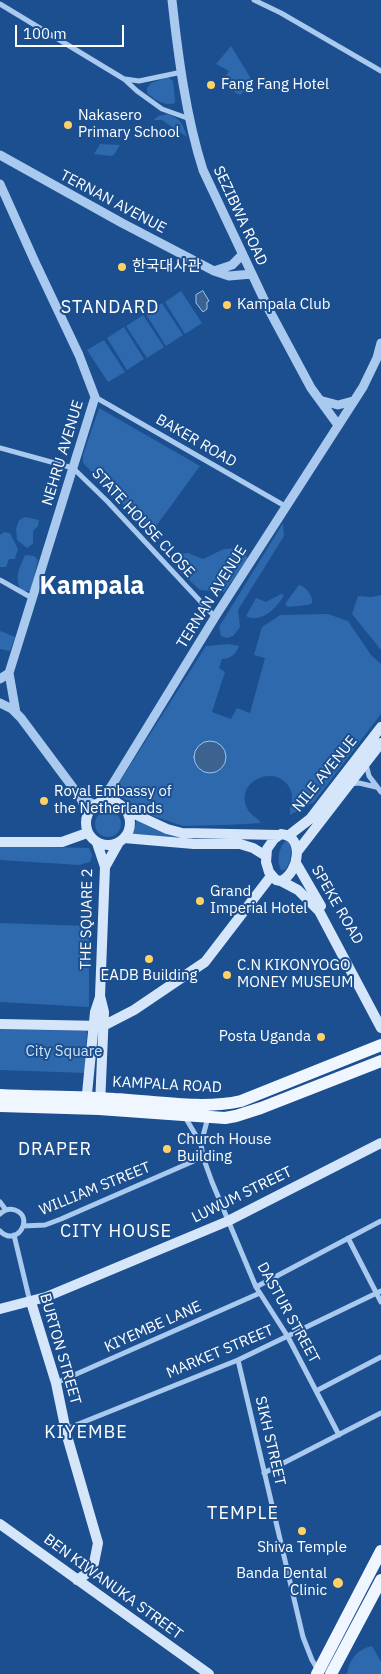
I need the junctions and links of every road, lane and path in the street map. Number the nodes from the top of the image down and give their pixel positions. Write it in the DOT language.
graph roads {
  1 [pos="172,0"];
  2 [pos="254,0"];
  3 [pos="0,4"];
  4 [pos="381,71"];
  5 [pos="182,72"];
  6 [pos="124,79"];
  7 [pos="190,119"];
  8 [pos="0,155"];
  9 [pos="0,184"];
  10 [pos="242,255"];
  11 [pos="214,272"];
  12 [pos="252,274"];
  13 [pos="381,342"];
  14 [pos="95,397"];
  15 [pos="320,400"];
  16 [pos="354,401"];
  17 [pos="338,425"];
  18 [pos="0,448"];
  19 [pos="74,468"];
  20 [pos="285,506"];
  21 [pos="0,580"];
  22 [pos="32,598"];
  23 [pos="215,617"];
  24 [pos="9,673"];
  25 [pos="0,680"];
  26 [pos="0,703"];
  27 [pos="16,713"];
  28 [pos="381,726"];
  29 [pos="381,743"];
  30 [pos="366,764"];
  31 [pos="350,784"];
  32 [pos="112,785"];
  33 [pos="376,787"];
  34 [pos="381,792"];
  35 [pos="80,797"];
  36 [pos="116,802"];
  37 [pos="98,803"];
  38 [pos="126,810"];
  39 [pos="88,813"];
  40 [pos="87,833"];
  41 [pos="283,835"];
  42 [pos="122,840"];
  43 [pos="0,842"];
  44 [pos="98,843"];
  45 [pos="266,856"];
  46 [pos="297,858"];
  47 [pos="105,867"];
  48 [pos="271,876"];
  49 [pos="282,881"];
  50 [pos="381,1015"];
  51 [pos="0,1024"];
  52 [pos="99,1026"];
  53 [pos="381,1028"];
  54 [pos="381,1044"];
  55 [pos="381,1061"];
  56 [pos="0,1095"];
  57 [pos="86,1103"];
  58 [pos="100,1104"];
  59 [pos="0,1106"];
  60 [pos="183,1110"];
  61 [pos="209,1111"];
  62 [pos="381,1143"];
  63 [pos="201,1144"];
  64 [pos="202,1157"];
  65 [pos="0,1202"];
  66 [pos="6,1210"];
  67 [pos="0,1214"];
  68 [pos="228,1220"];
  69 [pos="381,1221"];
  70 [pos="23,1226"];
  71 [pos="1,1233"];
  72 [pos="14,1235"];
  73 [pos="348,1238"];
  74 [pos="256,1287"];
  75 [pos="379,1292"];
  76 [pos="260,1293"];
  77 [pos="31,1302"];
  78 [pos="381,1302"];
  79 [pos="0,1309"];
  80 [pos="288,1337"];
  81 [pos="381,1357"];
  82 [pos="238,1360"];
  83 [pos="56,1383"];
  84 [pos="316,1391"];
  85 [pos="381,1413"];
  86 [pos="66,1429"];
  87 [pos="339,1435"];
  88 [pos="264,1474"];
  89 [pos="0,1524"];
  90 [pos="381,1551"];
  91 [pos="77,1580"];
  92 [pos="381,1580"];
  93 [pos="339,1661"];
  94 [pos="322,1673"];
  95 [pos="209,1674"];
  96 [pos="337,1674"];
  1 -- 5 [label="street, SEZIBWA ROAD"];
  2 -- 4 [label="street"];
  3 -- 6 [label="street"];
  5 -- 6 [label="street"];
  5 -- 7 [label="street, SEZIBWA ROAD"];
  6 -- 7 [label="street"];
  7 -- 10 [label="street, SEZIBWA ROAD"];
  8 -- 11 [label="street, TERNAN AVENUE"];
  9 -- 14 [label="street, NEHRU AVENUE"];
  10 -- 11 [label="street"];
  10 -- 12 [label="street, SEZIBWA ROAD"];
  11 -- 12 [label="street, TERNAN AVENUE"];
  12 -- 15 [label="street, SEZIBWA ROAD"];
  13 -- 16 [label="street, TERNAN AVENUE"];
  14 -- 19 [label="street, NEHRU AVENUE"];
  14 -- 20 [label="street, BAKER ROAD"];
  15 -- 16 [label="street"];
  15 -- 17 [label="street, SEZIBWA ROAD"];
  16 -- 17 [label="street, TERNAN AVENUE"];
  17 -- 20 [label="street, TERNAN AVENUE"];
  18 -- 19 [label="street"];
  19 -- 22 [label="street, NEHRU AVENUE"];
  19 -- 23 [label="street, STATE HOUSE CLOSE"];
  20 -- 23 [label="street, TERNAN AVENUE"];
  21 -- 22 [label="street"];
  22 -- 24 [label="street, NEHRU AVENUE"];
  23 -- 32 [label="street, TERNAN AVENUE"];
  24 -- 25 [label="street"];
  24 -- 27 [label="street, NEHRU AVENUE"];
  26 -- 27 [label="street"];
  27 -- 35 [label="street"];
  28 -- 41 [label="main road, NILE AVENUE"];
  29 -- 30 [label="main road, NILE AVENUE"];
  30 -- 31 [label="main road, NILE AVENUE"];
  30 -- 33 [label="street"];
  31 -- 33 [label="street"];
  31 -- 46 [label="main road, NILE AVENUE"];
  32 -- 36 [label="street"];
  32 -- 37 [label="street, TERNAN AVENUE"];
  33 -- 34 [label="street"];
  35 -- 37 [label="street"];
  35 -- 39 [label="street"];
  36 -- 37 [label="main road"];
  36 -- 38 [label="main road"];
  37 -- 39 [label="main road"];
  38 -- 41 [label="main road"];
  38 -- 42 [label="main road"];
  39 -- 40 [label="main road"];
  40 -- 43 [label="main road"];
  40 -- 44 [label="main road"];
  41 -- 45 [label="main road"];
  41 -- 46 [label="main road"];
  42 -- 44 [label="main road"];
  42 -- 45 [label="main road"];
  42 -- 47 [label="main road"];
  44 -- 47 [label="main road, THE SQUARE 2"];
  45 -- 48 [label="main road"];
  46 -- 49 [label="main road"];
  46 -- 50 [label="main road, SPEKE ROAD"];
  47 -- 52 [label="main road, THE SQUARE 2"];
  48 -- 49 [label="main road"];
  48 -- 52 [label="main road"];
  49 -- 53 [label="main road, SPEKE ROAD"];
  51 -- 52 [label="main road"];
  52 -- 57 [label="main road, THE SQUARE 2"];
  52 -- 58 [label="main road, THE SQUARE 2"];
  54 -- 61 [label="main road, KAMPALA ROAD"];
  55 -- 61 [label="main road, KAMPALA ROAD"];
  56 -- 57 [label="main road, KAMPALA ROAD"];
  57 -- 58 [label="main road, KAMPALA ROAD"];
  57 -- 59 [label="main road, KAMPALA ROAD"];
  58 -- 60 [label="main road, KAMPALA ROAD"];
  60 -- 61 [label="main road, KAMPALA ROAD"];
  60 -- 63 [label="street, DASTUR STREET"];
  61 -- 63 [label="street, DASTUR STREET"];
  62 -- 68 [label="main road, LUWUM STREET"];
  63 -- 64 [label="street, DASTUR STREET"];
  64 -- 68 [label="street, DASTUR STREET"];
  64 -- 70 [label="street, WILLIAM STREET"];
  65 -- 66 [label="street"];
  66 -- 67 [label="street"];
  66 -- 70 [label="street"];
  68 -- 74 [label="street, DASTUR STREET"];
  68 -- 77 [label="main road, LUWUM STREET"];
  69 -- 73 [label="street"];
  70 -- 72 [label="street"];
  71 -- 72 [label="street"];
  72 -- 77 [label="street, BURTON STREET"];
  73 -- 74 [label="street"];
  73 -- 75 [label="street"];
  74 -- 76 [label="street, DASTUR STREET"];
  75 -- 78 [label="street"];
  75 -- 80 [label="street, MARKET STREET"];
  76 -- 80 [label="street, DASTUR STREET"];
  76 -- 83 [label="street, KIYEMBE LANE"];
  77 -- 79 [label="main road, LUWUM STREET"];
  77 -- 83 [label="main road, BURTON STREET"];
  80 -- 82 [label="street, MARKET STREET"];
  80 -- 84 [label="street, DASTUR STREET"];
  81 -- 84 [label="street"];
  82 -- 86 [label="street, MARKET STREET"];
  82 -- 88 [label="street, SIKH STREET"];
  83 -- 86 [label="main road, BURTON STREET"];
  84 -- 87 [label="street, DASTUR STREET"];
  85 -- 87 [label="street"];
  86 -- 91 [label="main road, BURTON STREET"];
  87 -- 88 [label="street"];
  88 -- 94 [label="street, SIKH STREET"];
  89 -- 91 [label="main road, BEN KIWANUKA STREET"];
  90 -- 94 [label="main road"];
  91 -- 95 [label="main road, BEN KIWANUKA STREET"];
  92 -- 93 [label="main road"];
  93 -- 94 [label="main road"];
  93 -- 96 [label="main road"];
}
